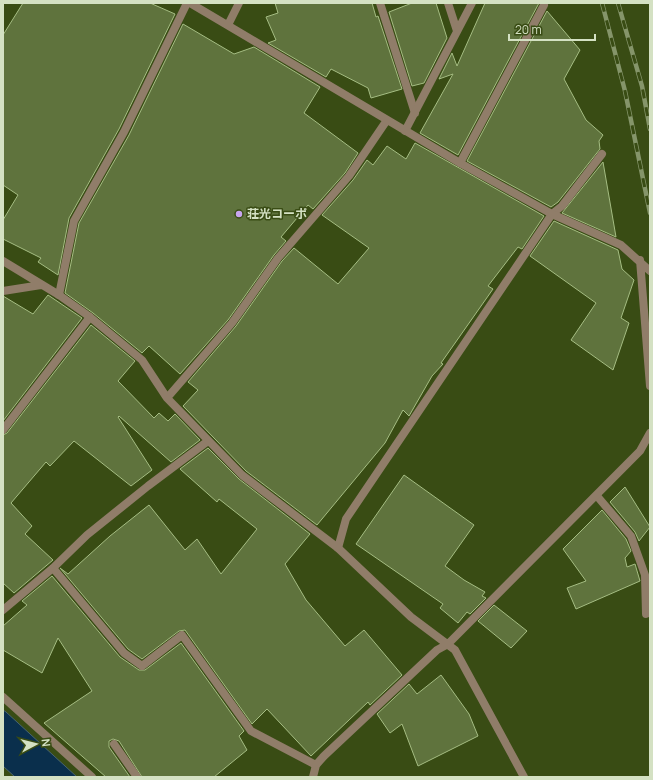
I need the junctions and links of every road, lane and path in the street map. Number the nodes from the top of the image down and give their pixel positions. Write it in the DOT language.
graph roads {
  1 [pos="189,3"];
  2 [pos="239,3"];
  3 [pos="380,3"];
  4 [pos="448,3"];
  5 [pos="472,3"];
  6 [pos="544,5"];
  7 [pos="228,25"];
  8 [pos="457,31"];
  9 [pos="415,113"];
  10 [pos="387,120"];
  11 [pos="405,131"];
  12 [pos="602,154"];
  13 [pos="460,163"];
  14 [pos="552,214"];
  15 [pos="640,260"];
  16 [pos="3,261"];
  17 [pos="650,271"];
  18 [pos="41,285"];
  19 [pos="3,291"];
  20 [pos="59,295"];
  21 [pos="90,317"];
  22 [pos="650,386"];
  23 [pos="167,398"];
  24 [pos="3,430"];
  25 [pos="650,434"];
  26 [pos="208,441"];
  27 [pos="597,496"];
  28 [pos="338,548"];
  29 [pos="53,568"];
  30 [pos="3,610"];
  31 [pos="646,614"];
  32 [pos="448,644"];
  33 [pos="3,697"];
  34 [pos="114,744"];
  35 [pos="316,765"];
  36 [pos="92,777"];
  37 [pos="137,777"];
  38 [pos="313,777"];
  39 [pos="524,777"];
  1 -- 7 [label="street"];
  1 -- 20 [label="street"];
  2 -- 7 [label="street"];
  3 -- 9 [label="street"];
  4 -- 8 [label="street"];
  5 -- 8 [label="street"];
  6 -- 13 [label="street"];
  7 -- 10 [label="street"];
  8 -- 9 [label="street"];
  9 -- 11 [label="street"];
  10 -- 11 [label="street"];
  10 -- 23 [label="street"];
  11 -- 13 [label="street"];
  12 -- 14 [label="street"];
  13 -- 14 [label="street"];
  14 -- 15 [label="street"];
  14 -- 28 [label="street"];
  15 -- 17 [label="street"];
  15 -- 22 [label="street"];
  16 -- 18 [label="street"];
  18 -- 19 [label="street"];
  18 -- 20 [label="street"];
  20 -- 21 [label="street"];
  21 -- 23 [label="street"];
  21 -- 24 [label="street"];
  23 -- 26 [label="street"];
  25 -- 27 [label="street"];
  26 -- 28 [label="street"];
  26 -- 29 [label="street"];
  27 -- 31 [label="street"];
  27 -- 32 [label="street"];
  28 -- 32 [label="street"];
  29 -- 30 [label="street"];
  29 -- 35 [label="street"];
  32 -- 35 [label="street"];
  32 -- 39 [label="street"];
  33 -- 36 [label="street"];
  34 -- 37 [label="street"];
  35 -- 38 [label="street"];
}
